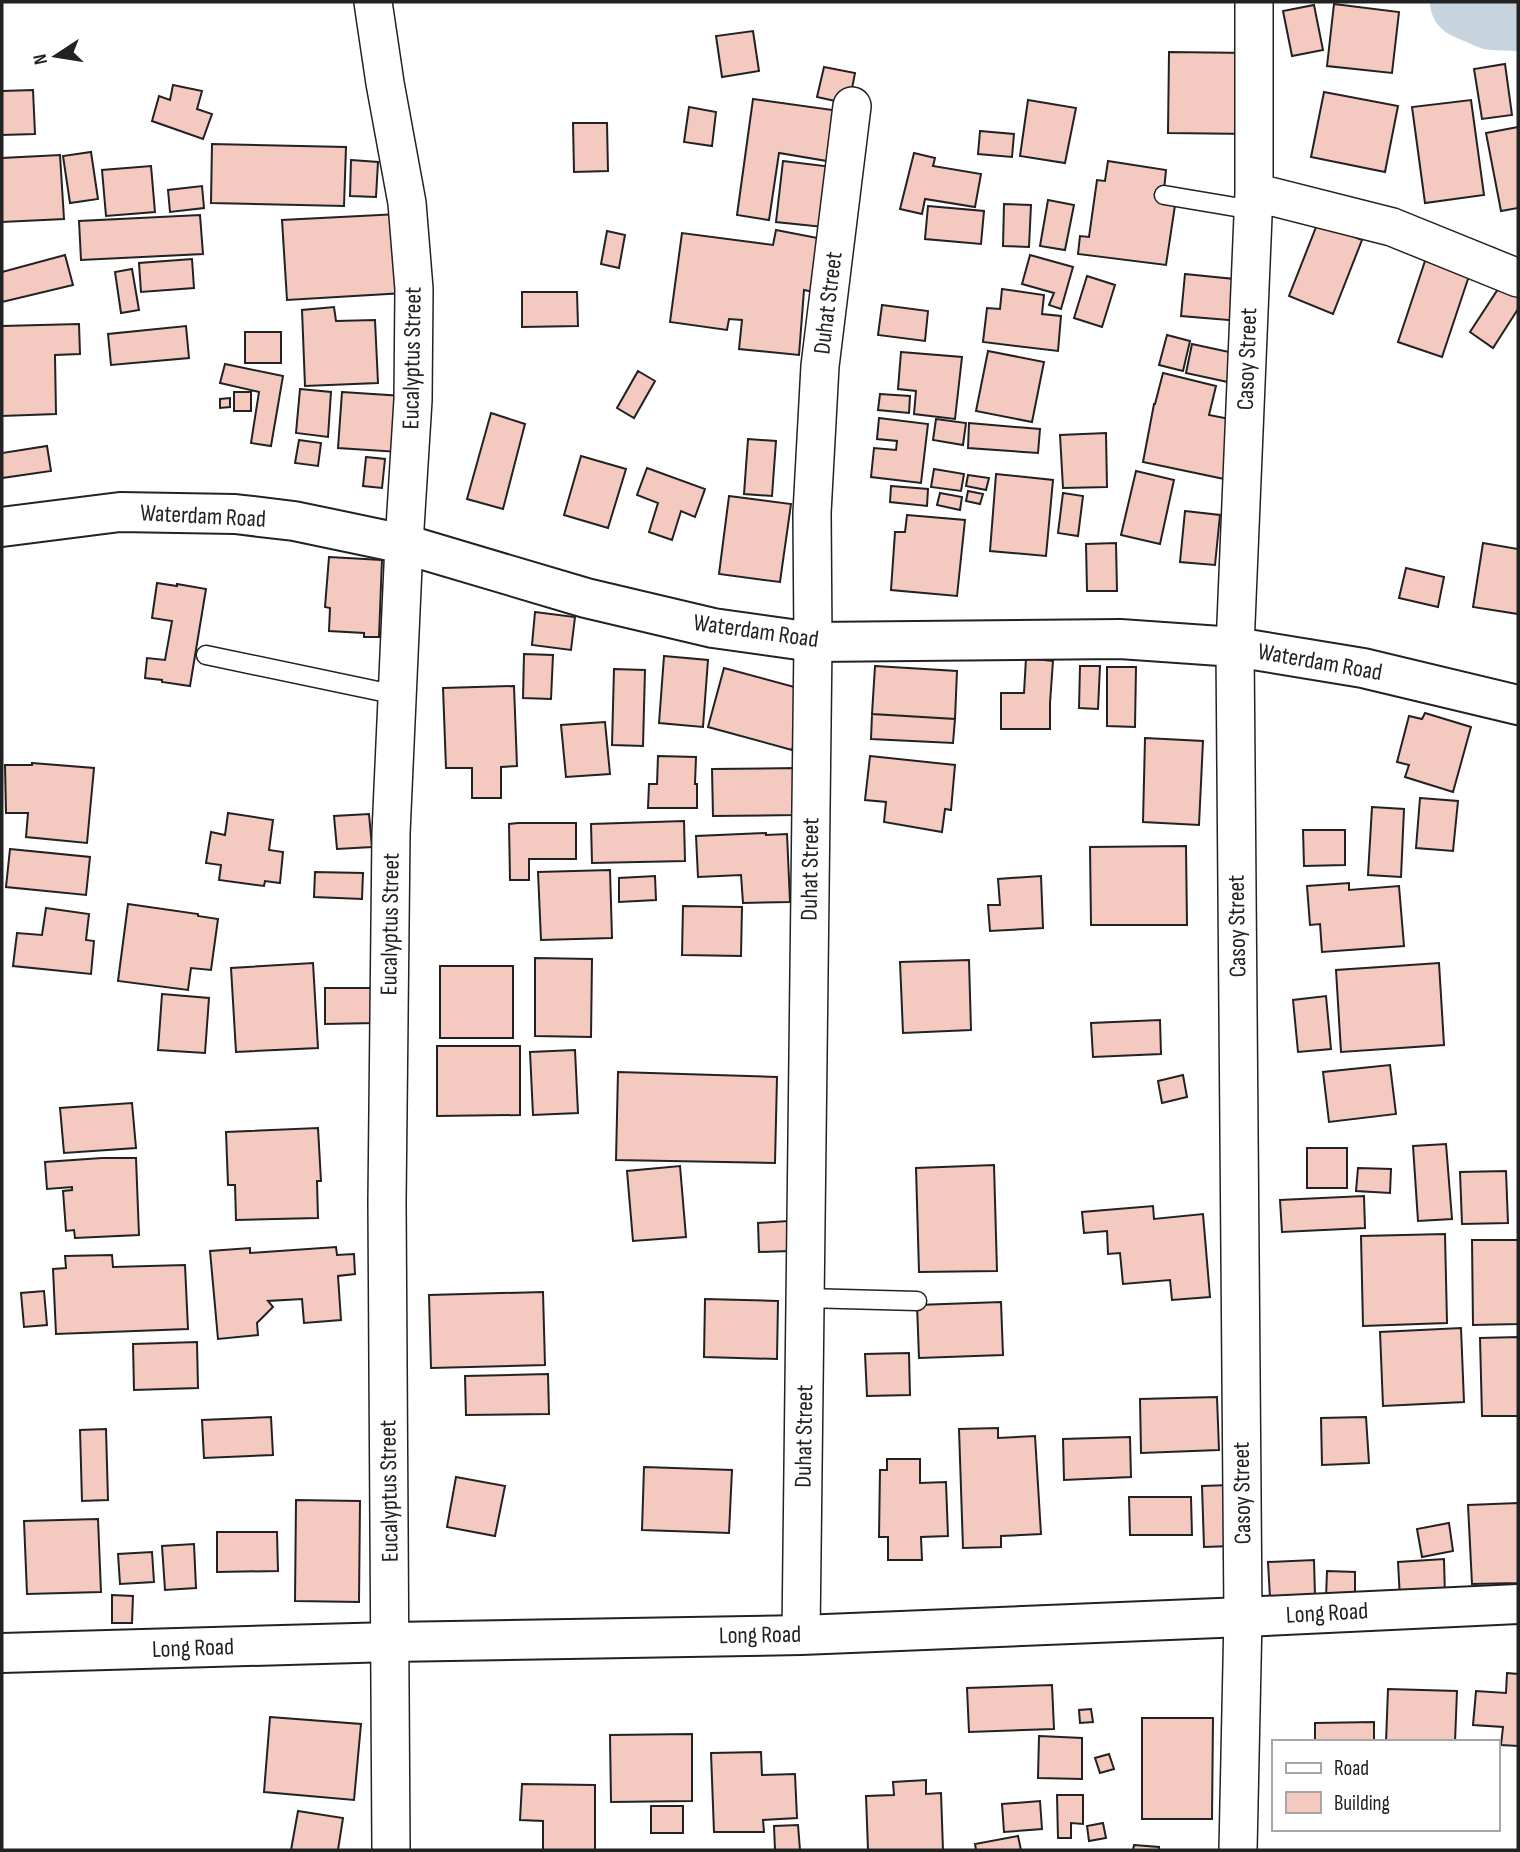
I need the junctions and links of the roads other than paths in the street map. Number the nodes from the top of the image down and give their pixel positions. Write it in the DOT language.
graph roads {
  1 [pos="373,2"];
  2 [pos="1254,2"];
  3 [pos="852,106"];
  4 [pos="1164,195"];
  5 [pos="1254,201"];
  6 [pos="1518,278"];
  7 [pos="2,527"];
  8 [pos="404,544"];
  9 [pos="813,642"];
  10 [pos="1235,647"];
  11 [pos="206,656"];
  12 [pos="397,695"];
  13 [pos="1518,705"];
  14 [pos="805,1298"];
  15 [pos="917,1301"];
  16 [pos="1518,1604"];
  17 [pos="1243,1618"];
  18 [pos="802,1635"];
  19 [pos="391,1642"];
  20 [pos="2,1653"];
  21 [pos="391,1850"];
  22 [pos="1238,1850"];
  1 -- 8 [label="street, Eucalyptus Street"];
  2 -- 5 [label="street, Casoy Street"];
  3 -- 9 [label="street, Duhat Street"];
  4 -- 5 [label="lane"];
  5 -- 6 [label="street"];
  5 -- 10 [label="street, Casoy Street"];
  7 -- 8 [label="street, Waterdam Road"];
  8 -- 9 [label="street, Waterdam Road"];
  8 -- 12 [label="street, Eucalyptus Street"];
  9 -- 10 [label="street, Waterdam Road"];
  9 -- 14 [label="street, Duhat Street"];
  10 -- 13 [label="street, Waterdam Road"];
  10 -- 17 [label="street, Casoy Street"];
  11 -- 12 [label="lane"];
  12 -- 19 [label="street, Eucalyptus Street"];
  14 -- 15 [label="lane"];
  14 -- 18 [label="street, Duhat Street"];
  16 -- 17 [label="street, Long Road"];
  17 -- 18 [label="street, Long Road"];
  17 -- 22 [label="street, Casoy Street"];
  18 -- 19 [label="street, Long Road"];
  19 -- 20 [label="street, Long Road"];
  19 -- 21 [label="street, Eucalyptus Street"];
}
